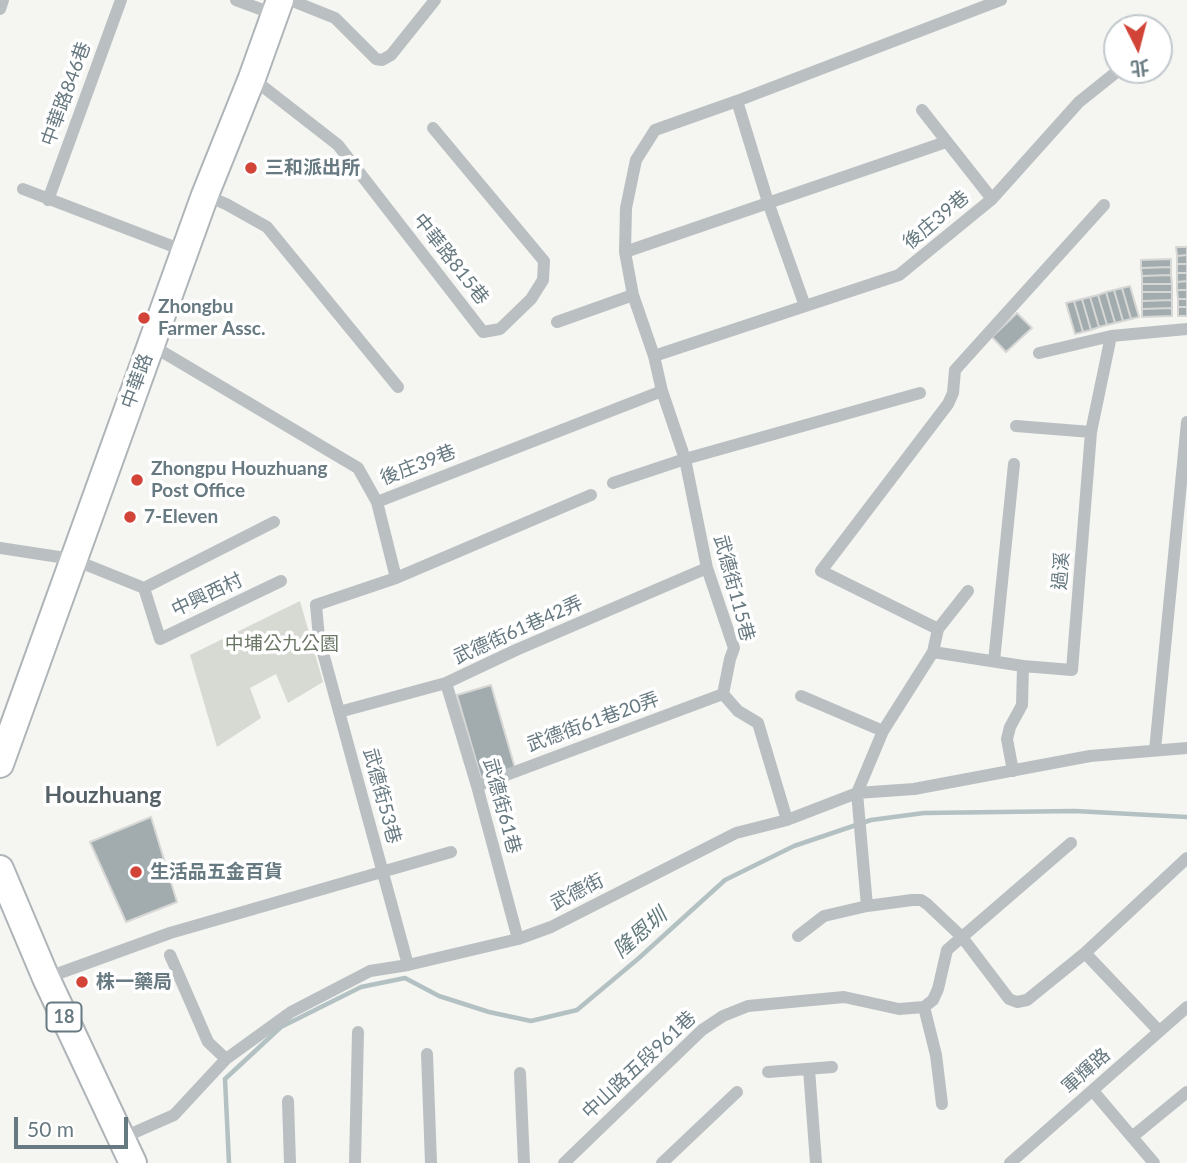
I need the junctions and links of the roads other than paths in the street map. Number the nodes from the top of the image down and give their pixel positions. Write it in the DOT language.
graph roads {
  1 [pos="3,0"];
  2 [pos="121,0"];
  3 [pos="236,0"];
  4 [pos="435,0"];
  5 [pos="1002,0"];
  6 [pos="981,3"];
  7 [pos="281,4"];
  8 [pos="0,9"];
  9 [pos="252,78"];
  10 [pos="1103,83"];
  11 [pos="737,101"];
  12 [pos="922,110"];
  13 [pos="433,128"];
  14 [pos="946,142"];
  15 [pos="23,189"];
  16 [pos="205,195"];
  17 [pos="992,199"];
  18 [pos="48,200"];
  19 [pos="768,202"];
  20 [pos="1104,205"];
  21 [pos="185,251"];
  22 [pos="625,252"];
  23 [pos="632,295"];
  24 [pos="805,306"];
  25 [pos="557,322"];
  26 [pos="1187,329"];
  27 [pos="1111,336"];
  28 [pos="151,345"];
  29 [pos="1039,353"];
  30 [pos="654,356"];
  31 [pos="398,387"];
  32 [pos="662,391"];
  33 [pos="920,393"];
  34 [pos="1187,422"];
  35 [pos="1016,426"];
  36 [pos="1091,432"];
  37 [pos="685,459"];
  38 [pos="1014,464"];
  39 [pos="613,483"];
  40 [pos="591,495"];
  41 [pos="377,502"];
  42 [pos="274,522"];
  43 [pos="0,548"];
  44 [pos="72,559"];
  45 [pos="707,568"];
  46 [pos="396,578"];
  47 [pos="281,581"];
  48 [pos="144,587"];
  49 [pos="968,591"];
  50 [pos="938,629"];
  51 [pos="933,652"];
  52 [pos="994,661"];
  53 [pos="1023,666"];
  54 [pos="446,683"];
  55 [pos="723,694"];
  56 [pos="801,696"];
  57 [pos="339,712"];
  58 [pos="883,731"];
  59 [pos="1187,748"];
  60 [pos="1154,750"];
  61 [pos="0,764"];
  62 [pos="1013,771"];
  63 [pos="477,786"];
  64 [pos="856,793"];
  65 [pos="787,820"];
  66 [pos="1071,843"];
  67 [pos="451,852"];
  68 [pos="1187,858"];
  69 [pos="0,869"];
  70 [pos="382,871"];
  71 [pos="867,906"];
  72 [pos="798,936"];
  73 [pos="962,937"];
  74 [pos="517,939"];
  75 [pos="1085,953"];
  76 [pos="170,955"];
  77 [pos="408,965"];
  78 [pos="46,978"];
  79 [pos="924,1007"];
  80 [pos="1187,1007"];
  81 [pos="1159,1031"];
  82 [pos="358,1032"];
  83 [pos="427,1054"];
  84 [pos="226,1059"];
  85 [pos="832,1067"];
  86 [pos="809,1069"];
  87 [pos="768,1072"];
  88 [pos="520,1073"];
  89 [pos="1093,1091"];
  90 [pos="737,1092"];
  91 [pos="1187,1093"];
  92 [pos="288,1101"];
  93 [pos="942,1104"];
  94 [pos="1132,1137"];
  95 [pos="122,1138"];
  96 [pos="132,1163"];
  97 [pos="290,1163"];
  98 [pos="355,1163"];
  99 [pos="430,1163"];
  100 [pos="524,1163"];
  101 [pos="564,1163"];
  102 [pos="663,1163"];
  103 [pos="816,1163"];
  104 [pos="1010,1163"];
  105 [pos="1154,1163"];
  1 -- 8 [label="street"];
  2 -- 18 [label="street, 中華路846巷"];
  3 -- 7 [label="street"];
  4 -- 7 [label="street"];
  5 -- 6 [label="street"];
  6 -- 11 [label="street"];
  7 -- 9 [label="main road, 中華路"];
  9 -- 13 [label="street, 中華路815巷"];
  9 -- 16 [label="main road, 中華路"];
  10 -- 17 [label="street, 後庄39巷"];
  11 -- 19 [label="street"];
  11 -- 22 [label="street"];
  12 -- 14 [label="street"];
  14 -- 17 [label="street"];
  14 -- 19 [label="street"];
  15 -- 18 [label="street"];
  16 -- 21 [label="main road, 中華路"];
  16 -- 31 [label="street"];
  17 -- 24 [label="street, 後庄39巷"];
  18 -- 21 [label="street"];
  19 -- 22 [label="street"];
  19 -- 24 [label="street"];
  20 -- 50 [label="street"];
  21 -- 28 [label="main road, 中華路"];
  22 -- 23 [label="street"];
  23 -- 25 [label="street"];
  23 -- 30 [label="street"];
  24 -- 30 [label="street, 後庄39巷"];
  26 -- 27 [label="street"];
  27 -- 29 [label="street"];
  27 -- 36 [label="street, 過溪"];
  28 -- 41 [label="street, 後庄39巷"];
  28 -- 44 [label="main road, 中華路"];
  30 -- 32 [label="street"];
  32 -- 37 [label="street, 武德街115巷"];
  32 -- 41 [label="street, 後庄39巷"];
  33 -- 37 [label="street"];
  34 -- 60 [label="street"];
  35 -- 36 [label="street"];
  36 -- 53 [label="street, 過溪"];
  37 -- 39 [label="street"];
  37 -- 45 [label="street, 武德街115巷"];
  38 -- 52 [label="street"];
  40 -- 46 [label="street"];
  41 -- 46 [label="street"];
  42 -- 48 [label="street, 中興西村"];
  43 -- 44 [label="street, 中興西村"];
  44 -- 48 [label="street, 中興西村"];
  44 -- 61 [label="main road, 中華路"];
  45 -- 54 [label="street, 武德街61巷42弄"];
  45 -- 55 [label="street, 武德街115巷"];
  46 -- 57 [label="street, 武德街53巷"];
  47 -- 48 [label="street, 中興西村"];
  49 -- 50 [label="street"];
  50 -- 51 [label="street"];
  51 -- 52 [label="street, 過溪"];
  51 -- 58 [label="street"];
  52 -- 53 [label="street, 過溪"];
  53 -- 62 [label="street"];
  54 -- 57 [label="street, 武德街61巷42弄"];
  54 -- 63 [label="street, 武德街61巷"];
  55 -- 63 [label="street, 武德街61巷20弄"];
  55 -- 65 [label="street"];
  56 -- 58 [label="street"];
  57 -- 70 [label="street, 武德街53巷"];
  58 -- 64 [label="street"];
  59 -- 60 [label="street, 武德街"];
  60 -- 62 [label="street, 武德街"];
  62 -- 64 [label="street, 武德街"];
  63 -- 74 [label="street, 武德街61巷"];
  64 -- 65 [label="street, 武德街"];
  64 -- 71 [label="street"];
  65 -- 74 [label="street, 武德街"];
  66 -- 73 [label="street"];
  67 -- 70 [label="street"];
  68 -- 75 [label="street"];
  69 -- 78 [label="main road, 18"];
  70 -- 77 [label="street, 武德街53巷"];
  70 -- 78 [label="street"];
  71 -- 72 [label="street"];
  71 -- 73 [label="street"];
  73 -- 75 [label="street"];
  73 -- 79 [label="street"];
  74 -- 77 [label="street, 武德街"];
  75 -- 81 [label="street"];
  76 -- 84 [label="street"];
  77 -- 84 [label="street, 武德街"];
  78 -- 95 [label="main road, 18"];
  79 -- 93 [label="street"];
  79 -- 101 [label="street, 中山路五段961巷"];
  80 -- 81 [label="street, 軍輝路"];
  81 -- 89 [label="street, 軍輝路"];
  82 -- 98 [label="street"];
  83 -- 99 [label="street"];
  84 -- 95 [label="street, 武德街"];
  85 -- 86 [label="street"];
  86 -- 87 [label="street"];
  86 -- 103 [label="street"];
  88 -- 100 [label="street"];
  89 -- 94 [label="street"];
  89 -- 104 [label="street, 軍輝路"];
  90 -- 102 [label="street"];
  91 -- 94 [label="street"];
  92 -- 97 [label="street"];
  94 -- 105 [label="street"];
  95 -- 96 [label="main road, 18"];
}
